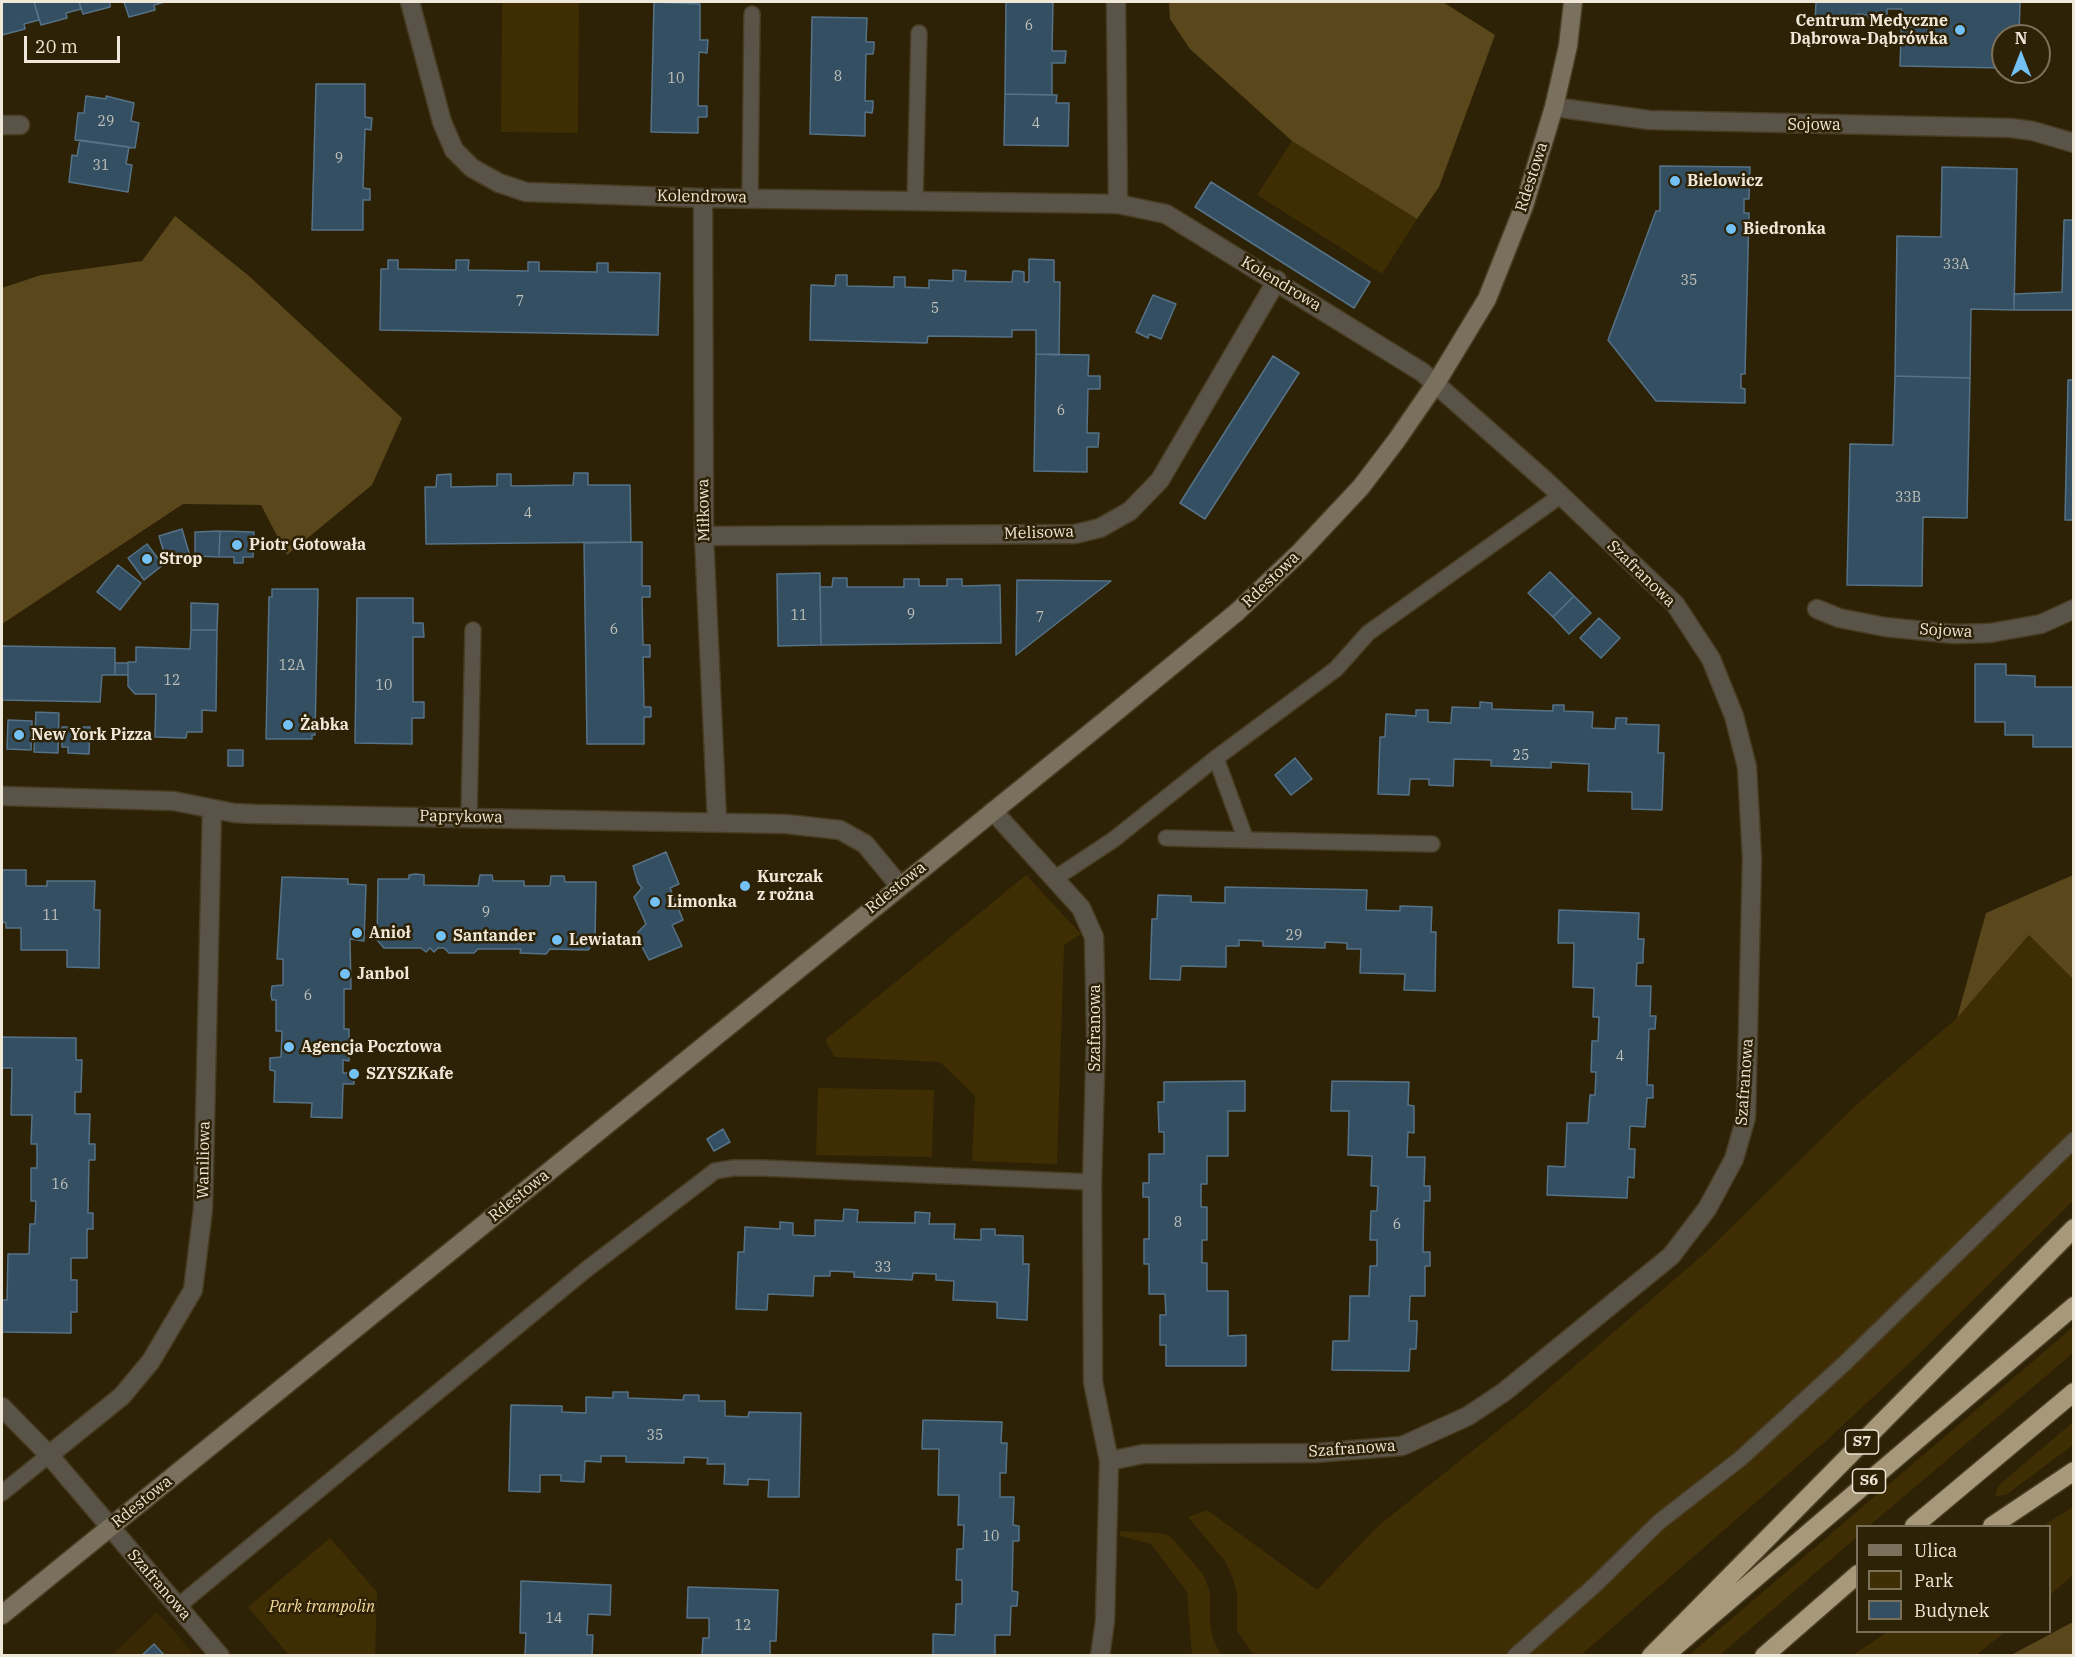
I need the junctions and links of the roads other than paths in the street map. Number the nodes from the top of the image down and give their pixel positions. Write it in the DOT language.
graph roads {
  1 [pos="410,2"];
  2 [pos="1116,2"];
  3 [pos="1573,2"];
  4 [pos="752,14"];
  5 [pos="919,33"];
  6 [pos="1554,107"];
  7 [pos="2,125"];
  8 [pos="20,125"];
  9 [pos="2073,143"];
  10 [pos="703,198"];
  11 [pos="750,198"];
  12 [pos="915,200"];
  13 [pos="1118,204"];
  14 [pos="1276,280"];
  15 [pos="1436,384"];
  16 [pos="1560,496"];
  17 [pos="704,536"];
  18 [pos="1817,609"];
  19 [pos="2073,609"];
  20 [pos="473,630"];
  21 [pos="1216,758"];
  22 [pos="2,796"];
  23 [pos="212,809"];
  24 [pos="993,811"];
  25 [pos="469,817"];
  26 [pos="717,821"];
  27 [pos="1166,838"];
  28 [pos="1246,840"];
  29 [pos="1432,844"];
  30 [pos="1054,879"];
  31 [pos="899,885"];
  32 [pos="2073,1140"];
  33 [pos="1092,1182"];
  34 [pos="2073,1228"];
  35 [pos="2073,1306"];
  36 [pos="2073,1392"];
  37 [pos="2,1407"];
  38 [pos="49,1455"];
  39 [pos="1109,1461"];
  40 [pos="2073,1471"];
  41 [pos="2,1493"];
  42 [pos="1916,1525"];
  43 [pos="1995,1525"];
  44 [pos="110,1529"];
  45 [pos="1856,1575"];
  46 [pos="177,1607"];
  47 [pos="2,1616"];
  48 [pos="220,1656"];
  49 [pos="1100,1656"];
  50 [pos="1515,1656"];
  51 [pos="1651,1656"];
  52 [pos="1665,1656"];
  53 [pos="1764,1656"];
  1 -- 10 [label="street, Kolendrowa"];
  2 -- 13 [label="street"];
  3 -- 6 [label="street, Rdestowa"];
  4 -- 11 [label="lane"];
  5 -- 12 [label="lane"];
  6 -- 9 [label="street, Sojowa"];
  6 -- 15 [label="street, Rdestowa"];
  7 -- 8 [label="street"];
  10 -- 11 [label="street, Kolendrowa"];
  10 -- 17 [label="street, Miłkowa"];
  11 -- 12 [label="street, Kolendrowa"];
  12 -- 13 [label="street, Kolendrowa"];
  13 -- 14 [label="street, Kolendrowa"];
  14 -- 15 [label="street, Kolendrowa"];
  14 -- 17 [label="street, Melisowa"];
  15 -- 16 [label="street, Szafranowa"];
  15 -- 24 [label="street, Rdestowa"];
  16 -- 21 [label="lane"];
  16 -- 39 [label="street, Szafranowa"];
  17 -- 26 [label="street, Miłkowa"];
  18 -- 19 [label="street, Sojowa"];
  20 -- 25 [label="lane"];
  21 -- 28 [label="lane"];
  21 -- 30 [label="lane"];
  22 -- 23 [label="street, Paprykowa"];
  23 -- 25 [label="street, Paprykowa"];
  23 -- 38 [label="street, Waniliowa"];
  24 -- 30 [label="street, Szafranowa"];
  24 -- 31 [label="street, Rdestowa"];
  25 -- 26 [label="street, Paprykowa"];
  26 -- 31 [label="street, Paprykowa"];
  27 -- 28 [label="lane"];
  28 -- 29 [label="lane"];
  30 -- 33 [label="street, Szafranowa"];
  31 -- 44 [label="street, Rdestowa"];
  32 -- 50 [label="lane"];
  33 -- 39 [label="street, Szafranowa"];
  33 -- 46 [label="lane"];
  34 -- 51 [label="highway, S7"];
  35 -- 52 [label="highway, S6"];
  36 -- 42 [label="highway"];
  37 -- 38 [label="street, Szafranowa"];
  38 -- 41 [label="lane"];
  38 -- 44 [label="street, Szafranowa"];
  39 -- 49 [label="street, Szafranowa"];
  40 -- 43 [label="highway"];
  44 -- 46 [label="street, Szafranowa"];
  44 -- 47 [label="street, Rdestowa"];
  45 -- 53 [label="highway"];
  46 -- 48 [label="street, Szafranowa"];
}
